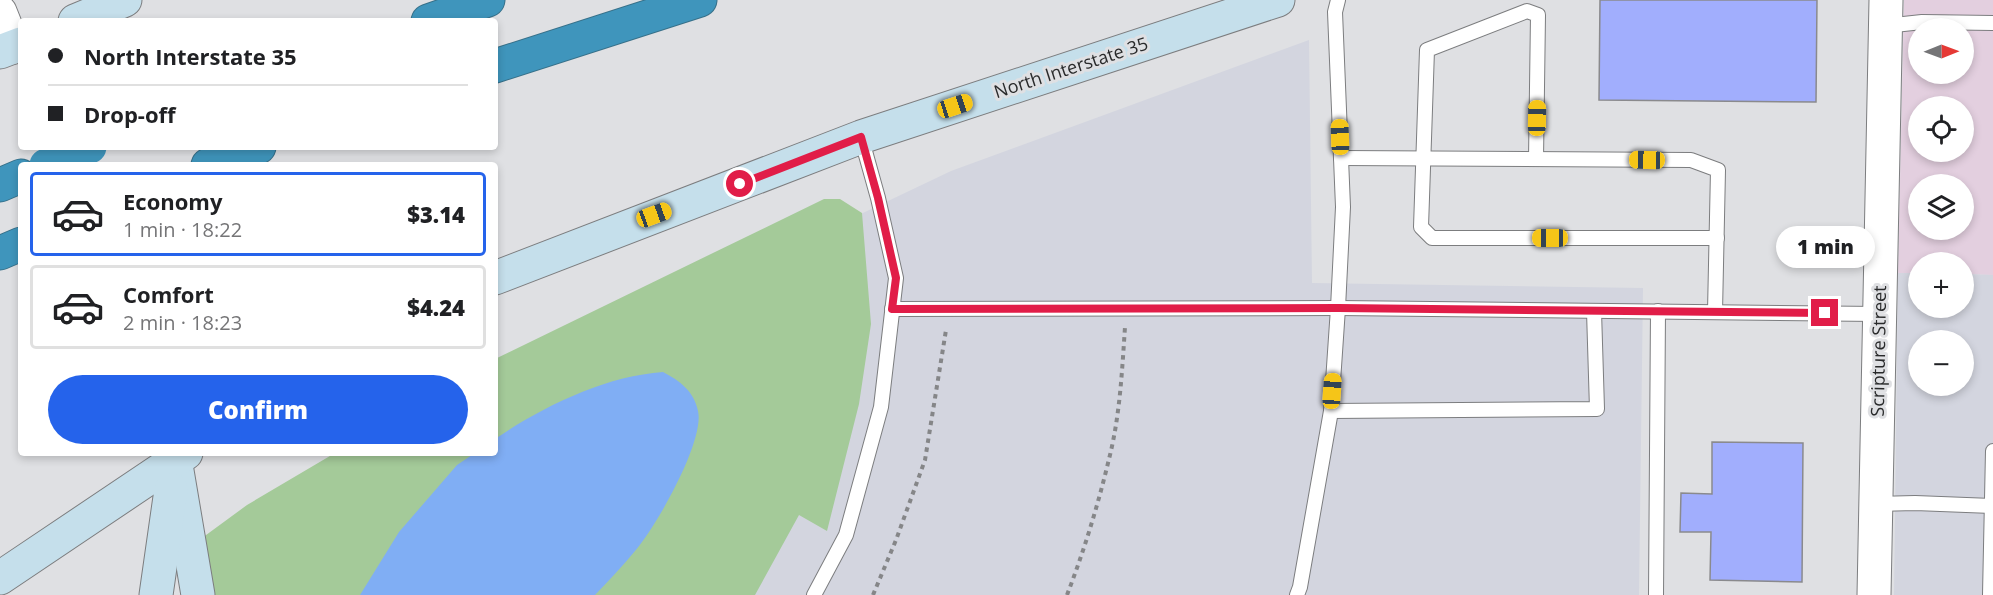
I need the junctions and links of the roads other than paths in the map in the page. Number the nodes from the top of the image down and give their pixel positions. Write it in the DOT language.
graph roads {
  1 [pos="125,0"];
  2 [pos="489,0"];
  3 [pos="700,0"];
  4 [pos="1278,0"];
  5 [pos="1338,0"];
  6 [pos="0,12"];
  7 [pos="1886,13"];
  8 [pos="82,18"];
  9 [pos="437,18"];
  10 [pos="1993,23"];
  11 [pos="14,51"];
  12 [pos="498,65"];
  13 [pos="861,137"];
  14 [pos="83,150"];
  15 [pos="251,150"];
  16 [pos="1341,158"];
  17 [pos="1425,158"];
  18 [pos="1536,159"];
  19 [pos="53,162"];
  20 [pos="217,162"];
  21 [pos="18,177"];
  22 [pos="0,185"];
  23 [pos="1717,238"];
  24 [pos="18,245"];
  25 [pos="0,254"];
  26 [pos="498,277"];
  27 [pos="1338,308"];
  28 [pos="892,309"];
  29 [pos="1594,311"];
  30 [pos="1658,311"];
  31 [pos="1715,312"];
  32 [pos="1879,314"];
  33 [pos="1331,411"];
  34 [pos="1993,452"];
  35 [pos="177,456"];
  36 [pos="178,456"];
  37 [pos="178,456"];
  38 [pos="1876,504"];
  39 [pos="1992,506"];
  40 [pos="0,578"];
  41 [pos="156,595"];
  42 [pos="198,595"];
  43 [pos="814,595"];
  44 [pos="1296,595"];
  45 [pos="1656,595"];
  46 [pos="1874,595"];
  47 [pos="1990,595"];
  1 -- 8 [label="main road"];
  2 -- 9 [label="highway"];
  3 -- 12 [label="highway"];
  4 -- 13 [label="main road, North Interstate 35"];
  5 -- 16 [label="lane"];
  6 -- 11 [label="street"];
  7 -- 10 [label="lane"];
  7 -- 32 [label="street, Scripture Street"];
  13 -- 26 [label="main road, North Interstate 35"];
  13 -- 28 [label="lane"];
  14 -- 19 [label="highway, bridge"];
  15 -- 20 [label="highway"];
  16 -- 17 [label="lane"];
  16 -- 27 [label="lane"];
  17 -- 18 [label="lane"];
  17 -- 18 [label="lane"];
  17 -- 23 [label="lane"];
  18 -- 23 [label="lane"];
  21 -- 22 [label="highway"];
  23 -- 31 [label="lane"];
  24 -- 25 [label="highway"];
  27 -- 28 [label="lane"];
  27 -- 29 [label="lane"];
  27 -- 33 [label="lane"];
  28 -- 43 [label="lane"];
  29 -- 30 [label="lane"];
  29 -- 33 [label="lane"];
  30 -- 31 [label="lane"];
  30 -- 45 [label="lane"];
  31 -- 32 [label="lane"];
  32 -- 38 [label="street, Scripture Street"];
  33 -- 44 [label="lane"];
  34 -- 39 [label="lane"];
  35 -- 40 [label="main road"];
  36 -- 41 [label="main road"];
  37 -- 42 [label="main road"];
  38 -- 39 [label="lane"];
  38 -- 46 [label="street, Scripture Street"];
  39 -- 47 [label="lane"];
}
